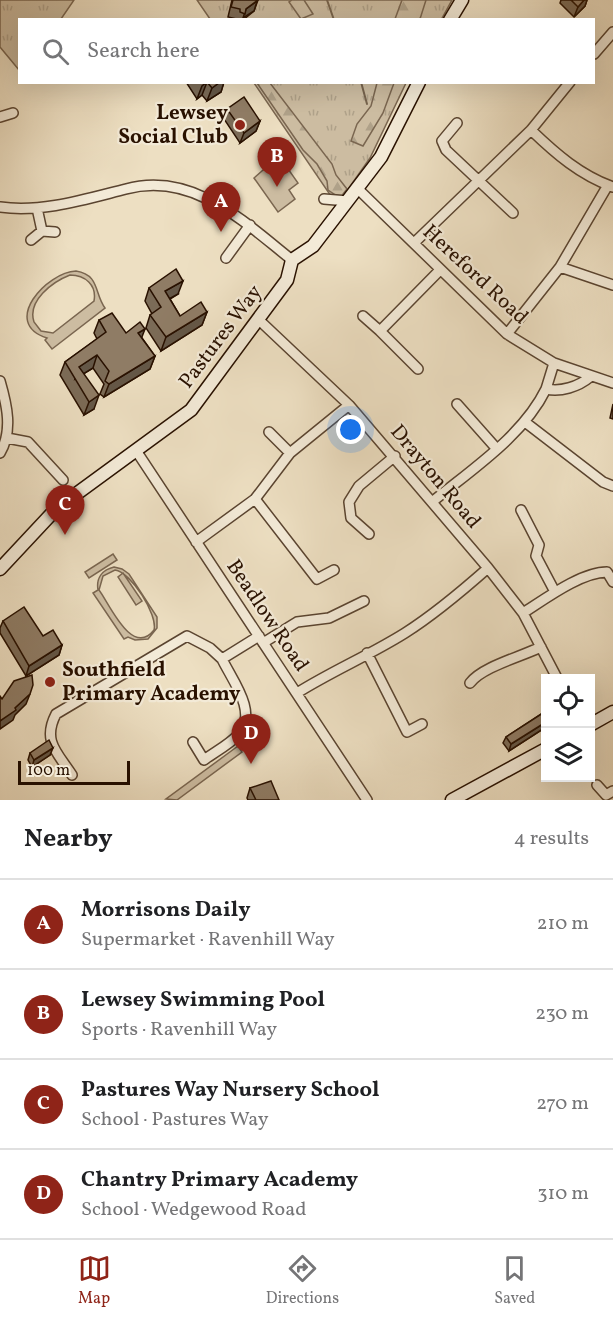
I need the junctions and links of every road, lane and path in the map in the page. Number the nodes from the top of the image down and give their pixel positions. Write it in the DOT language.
graph roads {
  1 [pos="462,0"];
  2 [pos="451,18"];
  3 [pos="613,32"];
  4 [pos="595,53"];
  5 [pos="418,84"];
  6 [pos="568,84"];
  7 [pos="13,113"];
  8 [pos="0,117"];
  9 [pos="457,123"];
  10 [pos="531,130"];
  11 [pos="480,181"];
  12 [pos="611,186"];
  13 [pos="358,189"];
  14 [pos="324,199"];
  15 [pos="348,201"];
  16 [pos="0,207"];
  17 [pos="37,208"];
  18 [pos="513,213"];
  19 [pos="250,225"];
  20 [pos="42,231"];
  21 [pos="55,232"];
  22 [pos="31,240"];
  23 [pos="414,243"];
  24 [pos="226,258"];
  25 [pos="292,260"];
  26 [pos="560,267"];
  27 [pos="439,271"];
  28 [pos="613,285"];
  29 [pos="363,316"];
  30 [pos="259,320"];
  31 [pos="380,331"];
  32 [pos="507,334"];
  33 [pos="555,363"];
  34 [pos="418,369"];
  35 [pos="590,377"];
  36 [pos="0,381"];
  37 [pos="613,383"];
  38 [pos="546,389"];
  39 [pos="457,404"];
  40 [pos="349,405"];
  41 [pos="525,422"];
  42 [pos="269,432"];
  43 [pos="8,438"];
  44 [pos="496,448"];
  45 [pos="137,452"];
  46 [pos="0,453"];
  47 [pos="291,453"];
  48 [pos="395,456"];
  49 [pos="63,480"];
  50 [pos="613,486"];
  51 [pos="255,499"];
  52 [pos="432,502"];
  53 [pos="521,510"];
  54 [pos="369,534"];
  55 [pos="196,542"];
  56 [pos="488,568"];
  57 [pos="0,569"];
  58 [pos="334,570"];
  59 [pos="613,582"];
  60 [pos="555,592"];
  61 [pos="364,601"];
  62 [pos="523,613"];
  63 [pos="261,639"];
  64 [pos="541,647"];
  65 [pos="368,653"];
  66 [pos="222,659"];
  67 [pos="555,674"];
  68 [pos="470,683"];
  69 [pos="297,693"];
  70 [pos="613,712"];
  71 [pos="595,723"];
  72 [pos="422,724"];
  73 [pos="193,742"];
  74 [pos="541,752"];
  75 [pos="72,775"];
  76 [pos="597,784"];
  77 [pos="613,790"];
  78 [pos="367,800"];
  79 [pos="452,800"];
  1 -- 2 [label="street"];
  3 -- 4 [label="street"];
  5 -- 13 [label="street"];
  6 -- 10 [label="street"];
  7 -- 8 [label="street"];
  9 -- 11 [label="street"];
  10 -- 11 [label="street"];
  10 -- 12 [label="street"];
  11 -- 18 [label="street"];
  11 -- 23 [label="street"];
  12 -- 26 [label="street"];
  13 -- 15 [label="street"];
  13 -- 23 [label="street, Hereford Road"];
  14 -- 15 [label="street"];
  15 -- 25 [label="street"];
  16 -- 17 [label="street"];
  17 -- 19 [label="street"];
  17 -- 20 [label="street"];
  19 -- 24 [label="street"];
  19 -- 25 [label="street"];
  20 -- 21 [label="street"];
  20 -- 22 [label="street"];
  23 -- 27 [label="street, Hereford Road"];
  25 -- 30 [label="street, Pastures Way"];
  26 -- 28 [label="street"];
  26 -- 32 [label="street"];
  27 -- 31 [label="street"];
  27 -- 32 [label="street, Hereford Road"];
  29 -- 31 [label="street"];
  30 -- 40 [label="street, Drayton Road"];
  30 -- 45 [label="street, Pastures Way"];
  31 -- 34 [label="street"];
  32 -- 33 [label="street, Hereford Road"];
  33 -- 35 [label="street, Hereford Road"];
  33 -- 38 [label="street"];
  35 -- 37 [label="street, Hereford Road"];
  35 -- 38 [label="street"];
  36 -- 43 [label="street"];
  38 -- 41 [label="street"];
  39 -- 44 [label="street"];
  40 -- 47 [label="street"];
  40 -- 48 [label="street, Drayton Road"];
  41 -- 44 [label="street"];
  41 -- 50 [label="street"];
  42 -- 47 [label="street"];
  43 -- 46 [label="street"];
  43 -- 49 [label="street"];
  44 -- 52 [label="street"];
  45 -- 55 [label="street, Beadlow Road"];
  45 -- 57 [label="street, Pastures Way"];
  47 -- 51 [label="street"];
  48 -- 52 [label="street, Drayton Road"];
  48 -- 54 [label="street"];
  51 -- 55 [label="street"];
  51 -- 58 [label="street"];
  52 -- 56 [label="street, Drayton Road"];
  53 -- 60 [label="street"];
  55 -- 63 [label="street, Beadlow Road"];
  56 -- 62 [label="street, Drayton Road"];
  56 -- 65 [label="street"];
  59 -- 60 [label="street"];
  60 -- 62 [label="street"];
  61 -- 63 [label="street"];
  62 -- 64 [label="street, Drayton Road"];
  63 -- 66 [label="street"];
  63 -- 69 [label="street, Beadlow Road"];
  64 -- 67 [label="street, Drayton Road"];
  64 -- 68 [label="street"];
  65 -- 69 [label="street"];
  65 -- 72 [label="street"];
  66 -- 73 [label="street"];
  66 -- 75 [label="street"];
  69 -- 78 [label="street, Beadlow Road"];
  70 -- 71 [label="street"];
  74 -- 79 [label="street"];
  76 -- 77 [label="street"];
}
